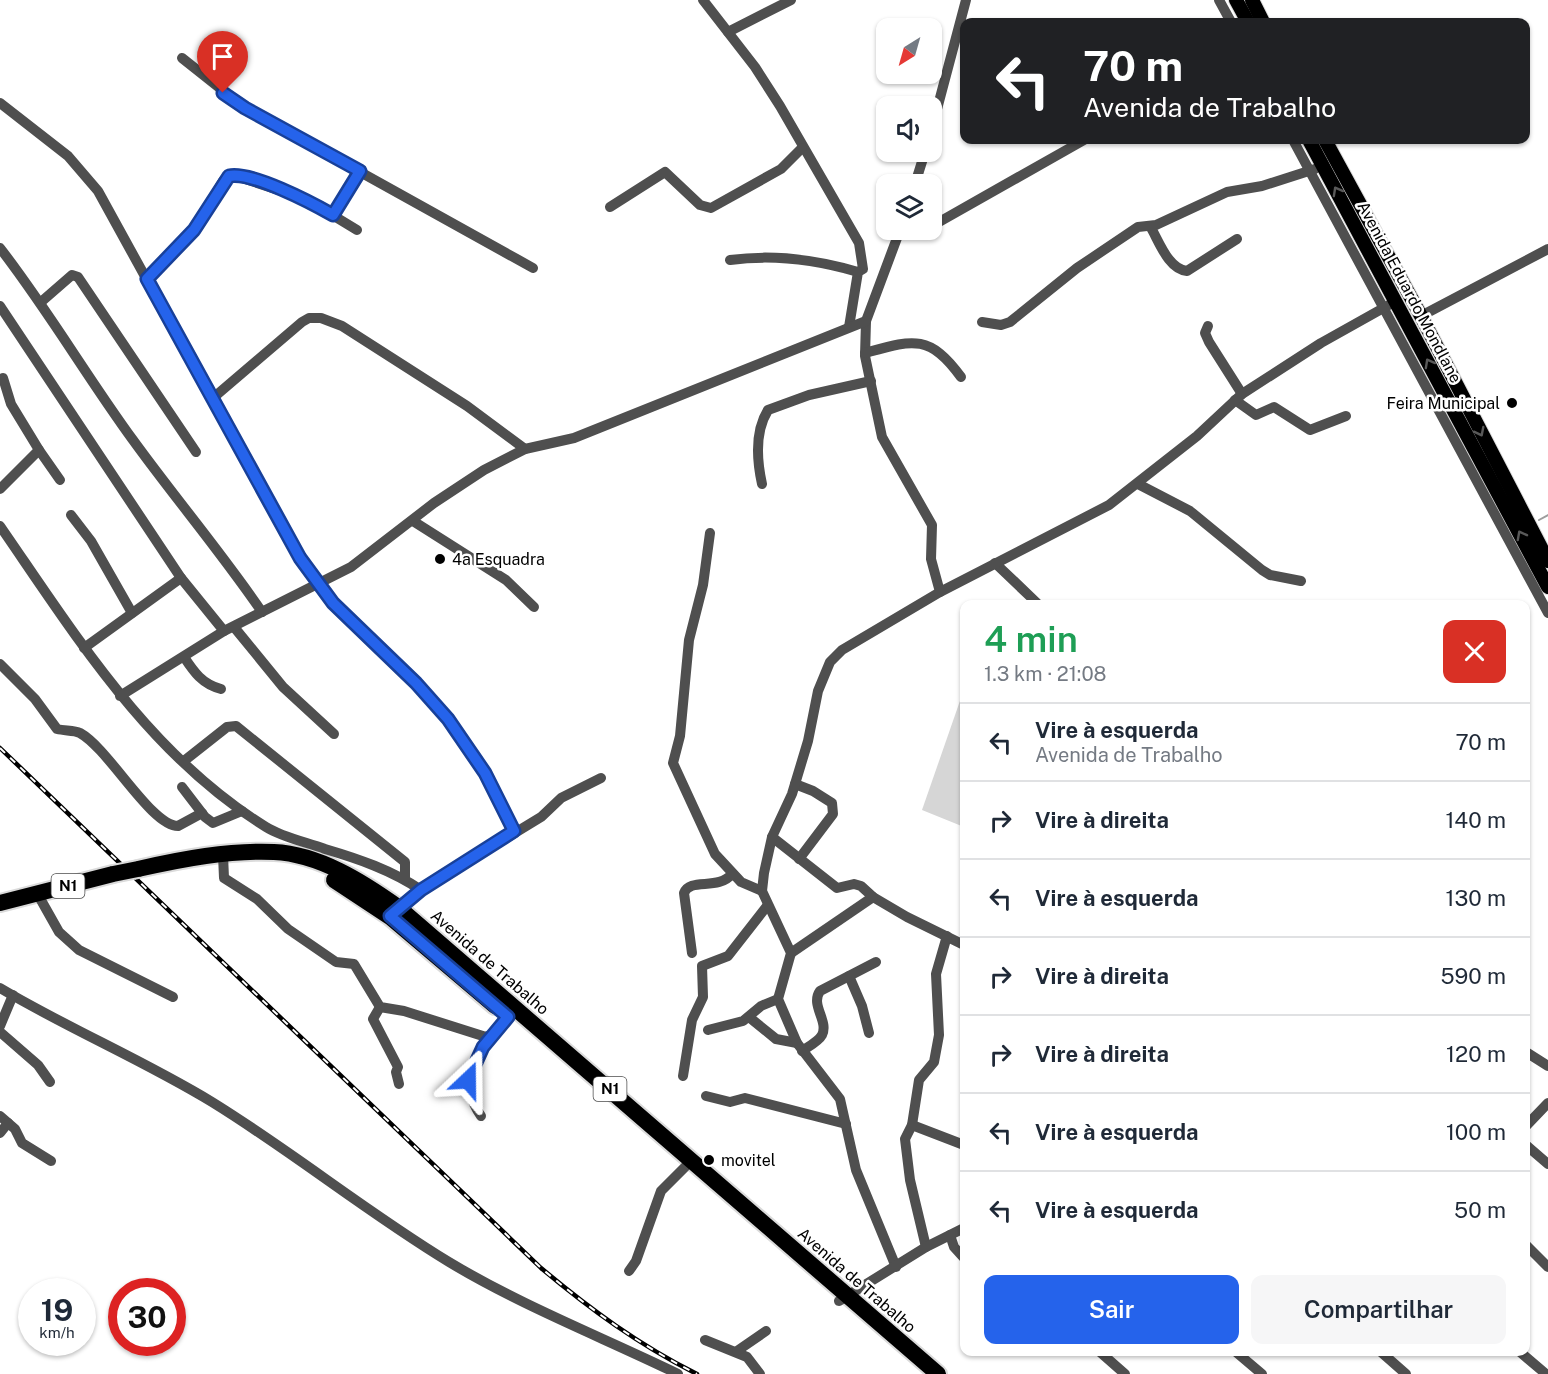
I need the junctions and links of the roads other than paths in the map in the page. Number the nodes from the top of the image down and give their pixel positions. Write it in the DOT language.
graph roads {
  1 [pos="703,0"];
  2 [pos="792,0"];
  3 [pos="966,0"];
  4 [pos="1219,0"];
  5 [pos="1236,0"];
  6 [pos="1252,0"];
  7 [pos="961,18"];
  8 [pos="1229,18"];
  9 [pos="1246,18"];
  10 [pos="1261,18"];
  11 [pos="960,23"];
  12 [pos="728,32"];
  13 [pos="182,58"];
  14 [pos="940,96"];
  15 [pos="0,103"];
  16 [pos="1076,144"];
  17 [pos="1295,144"];
  18 [pos="1311,144"];
  19 [pos="1327,144"];
  20 [pos="802,148"];
  21 [pos="1323,166"];
  22 [pos="360,171"];
  23 [pos="1309,171"];
  24 [pos="610,207"];
  25 [pos="333,215"];
  26 [pos="942,220"];
  27 [pos="1150,226"];
  28 [pos="357,230"];
  29 [pos="1237,238"];
  30 [pos="897,240"];
  31 [pos="0,248"];
  32 [pos="1548,249"];
  33 [pos="730,260"];
  34 [pos="533,268"];
  35 [pos="858,272"];
  36 [pos="147,279"];
  37 [pos="41,302"];
  38 [pos="1389,304"];
  39 [pos="0,306"];
  40 [pos="1421,316"];
  41 [pos="866,321"];
  42 [pos="982,322"];
  43 [pos="1408,324"];
  44 [pos="1208,326"];
  45 [pos="849,327"];
  46 [pos="865,353"];
  47 [pos="961,377"];
  48 [pos="3,378"];
  49 [pos="871,381"];
  50 [pos="1239,397"];
  51 [pos="213,398"];
  52 [pos="1346,416"];
  53 [pos="525,449"];
  54 [pos="39,450"];
  55 [pos="196,452"];
  56 [pos="60,480"];
  57 [pos="762,484"];
  58 [pos="1138,484"];
  59 [pos="0,489"];
  60 [pos="71,515"];
  61 [pos="413,521"];
  62 [pos="0,526"];
  63 [pos="710,533"];
  64 [pos="1548,561"];
  65 [pos="995,563"];
  66 [pos="181,578"];
  67 [pos="1301,581"];
  68 [pos="319,585"];
  69 [pos="1548,587"];
  70 [pos="940,592"];
  71 [pos="1034,600"];
  72 [pos="534,607"];
  73 [pos="262,612"];
  74 [pos="132,613"];
  75 [pos="1548,613"];
  76 [pos="229,629"];
  77 [pos="84,648"];
  78 [pos="184,657"];
  79 [pos="0,664"];
  80 [pos="221,689"];
  81 [pos="120,696"];
  82 [pos="334,734"];
  83 [pos="184,761"];
  84 [pos="601,778"];
  85 [pos="795,784"];
  86 [pos="182,787"];
  87 [pos="242,811"];
  88 [pos="202,813"];
  89 [pos="514,831"];
  90 [pos="772,837"];
  91 [pos="223,855"];
  92 [pos="799,859"];
  93 [pos="732,874"];
  94 [pos="405,879"];
  95 [pos="421,890"];
  96 [pos="762,891"];
  97 [pos="29,895"];
  98 [pos="873,897"];
  99 [pos="0,901"];
  100 [pos="767,906"];
  101 [pos="394,912"];
  102 [pos="947,936"];
  103 [pos="960,943"];
  104 [pos="692,953"];
  105 [pos="791,953"];
  106 [pos="876,962"];
  107 [pos="462,970"];
  108 [pos="849,975"];
  109 [pos="0,988"];
  110 [pos="13,995"];
  111 [pos="174,997"];
  112 [pos="778,999"];
  113 [pos="380,1007"];
  114 [pos="508,1017"];
  115 [pos="749,1017"];
  116 [pos="0,1026"];
  117 [pos="708,1030"];
  118 [pos="0,1032"];
  119 [pos="868,1033"];
  120 [pos="490,1037"];
  121 [pos="799,1047"];
  122 [pos="558,1052"];
  123 [pos="1530,1055"];
  124 [pos="1548,1066"];
  125 [pos="683,1076"];
  126 [pos="50,1082"];
  127 [pos="399,1084"];
  128 [pos="706,1096"];
  129 [pos="1548,1103"];
  130 [pos="482,1116"];
  131 [pos="633,1116"];
  132 [pos="4,1120"];
  133 [pos="1530,1122"];
  134 [pos="846,1124"];
  135 [pos="912,1125"];
  136 [pos="0,1133"];
  137 [pos="960,1144"];
  138 [pos="1530,1148"];
  139 [pos="51,1161"];
  140 [pos="1548,1164"];
  141 [pos="685,1167"];
  142 [pos="725,1195"];
  143 [pos="960,1230"];
  144 [pos="950,1235"];
  145 [pos="926,1247"];
  146 [pos="1530,1249"];
  147 [pos="960,1253"];
  148 [pos="896,1267"];
  149 [pos="1548,1267"];
  150 [pos="629,1271"];
  151 [pos="843,1298"];
  152 [pos="766,1330"];
  153 [pos="705,1340"];
  154 [pos="897,1345"];
  155 [pos="737,1351"];
  156 [pos="1105,1356"];
  157 [pos="1241,1356"];
  158 [pos="1386,1356"];
  159 [pos="1525,1356"];
  160 [pos="678,1374"];
  161 [pos="760,1374"];
  162 [pos="923,1374"];
  163 [pos="938,1374"];
  164 [pos="1125,1374"];
  165 [pos="1262,1374"];
  166 [pos="1406,1374"];
  167 [pos="1546,1374"];
  1 -- 12 [label="street"];
  2 -- 12 [label="street"];
  3 -- 7 [label="street"];
  4 -- 8 [label="street"];
  5 -- 9 [label="main road"];
  6 -- 10 [label="main road"];
  11 -- 14 [label="street"];
  12 -- 20 [label="street"];
  13 -- 22 [label="street"];
  15 -- 36 [label="street"];
  16 -- 26 [label="street"];
  17 -- 23 [label="street"];
  18 -- 21 [label="main road, Avenida Eduardo Mondlane"];
  19 -- 40 [label="main road, Avenida Eduardo Mondlane"];
  20 -- 24 [label="street"];
  20 -- 35 [label="street"];
  21 -- 23 [label="street"];
  38 -- 21 [label="main road, Avenida Eduardo Mondlane, one-way"];
  22 -- 25 [label="street"];
  22 -- 34 [label="street"];
  23 -- 27 [label="street"];
  23 -- 38 [label="street"];
  25 -- 28 [label="street"];
  25 -- 36 [label="street"];
  27 -- 29 [label="street"];
  27 -- 42 [label="street"];
  30 -- 41 [label="street"];
  31 -- 37 [label="street"];
  32 -- 40 [label="street"];
  33 -- 35 [label="street"];
  35 -- 45 [label="street"];
  36 -- 51 [label="street"];
  37 -- 55 [label="street"];
  37 -- 73 [label="street"];
  38 -- 43 [label="main road, Avenida Eduardo Mondlane"];
  38 -- 50 [label="street"];
  38 -- 75 [label="street"];
  39 -- 66 [label="street"];
  40 -- 43 [label="main road"];
  40 -- 64 [label="main road, Avenida Eduardo Mondlane, one-way"];
  41 -- 45 [label="street"];
  41 -- 46 [label="street"];
  69 -- 43 [label="main road, Avenida Eduardo Mondlane, one-way"];
  44 -- 50 [label="street"];
  45 -- 53 [label="street"];
  46 -- 47 [label="street"];
  46 -- 49 [label="street"];
  48 -- 54 [label="street"];
  49 -- 57 [label="street"];
  49 -- 70 [label="street"];
  50 -- 52 [label="street"];
  50 -- 58 [label="street"];
  51 -- 53 [label="street"];
  51 -- 68 [label="street"];
  53 -- 61 [label="street"];
  54 -- 56 [label="street"];
  54 -- 59 [label="street"];
  58 -- 65 [label="street"];
  58 -- 67 [label="street"];
  60 -- 74 [label="street"];
  61 -- 68 [label="street"];
  61 -- 72 [label="street"];
  62 -- 77 [label="street"];
  63 -- 93 [label="street"];
  65 -- 70 [label="street"];
  65 -- 71 [label="street"];
  66 -- 74 [label="street"];
  66 -- 76 [label="street"];
  68 -- 73 [label="street"];
  68 -- 89 [label="street"];
  70 -- 85 [label="street"];
  73 -- 76 [label="street"];
  74 -- 77 [label="street"];
  76 -- 78 [label="street"];
  76 -- 82 [label="street"];
  77 -- 81 [label="street"];
  78 -- 80 [label="street"];
  78 -- 81 [label="street"];
  79 -- 88 [label="street"];
  81 -- 83 [label="street"];
  83 -- 87 [label="street"];
  83 -- 94 [label="street"];
  84 -- 89 [label="street"];
  85 -- 90 [label="street"];
  85 -- 92 [label="street"];
  86 -- 88 [label="street"];
  87 -- 88 [label="street"];
  87 -- 94 [label="street"];
  89 -- 95 [label="street"];
  90 -- 92 [label="street"];
  90 -- 96 [label="street"];
  91 -- 97 [label="highway, N1, bridge"];
  91 -- 101 [label="highway, Avenida de Trabalho / N1"];
  91 -- 113 [label="street"];
  92 -- 98 [label="street"];
  93 -- 96 [label="street"];
  93 -- 104 [label="street"];
  94 -- 95 [label="street"];
  95 -- 101 [label="street"];
  96 -- 100 [label="street"];
  97 -- 99 [label="highway, N1"];
  97 -- 111 [label="street"];
  98 -- 102 [label="street"];
  98 -- 105 [label="street"];
  100 -- 105 [label="street"];
  100 -- 125 [label="street"];
  101 -- 107 [label="highway, Avenida de Trabalho / N1"];
  102 -- 103 [label="street"];
  102 -- 135 [label="street"];
  105 -- 112 [label="street"];
  106 -- 108 [label="street"];
  107 -- 114 [label="highway, Avenida de Trabalho / N1"];
  107 -- 122 [label="highway, Avenida de Trabalho / N1"];
  108 -- 119 [label="street"];
  108 -- 121 [label="street"];
  109 -- 110 [label="street"];
  110 -- 116 [label="street"];
  110 -- 160 [label="street"];
  112 -- 115 [label="street"];
  112 -- 121 [label="street"];
  113 -- 120 [label="street"];
  113 -- 127 [label="street"];
  114 -- 120 [label="street"];
  114 -- 122 [label="highway, Avenida de Trabalho / N1"];
  115 -- 117 [label="street"];
  115 -- 121 [label="street"];
  118 -- 126 [label="street"];
  120 -- 130 [label="street"];
  121 -- 134 [label="street"];
  122 -- 131 [label="highway, Avenida de Trabalho / N1"];
  123 -- 124 [label="street"];
  128 -- 134 [label="street"];
  129 -- 133 [label="street"];
  131 -- 141 [label="highway, Avenida de Trabalho / N1"];
  131 -- 142 [label="highway, Avenida de Trabalho / N1"];
  132 -- 136 [label="street"];
  132 -- 139 [label="street"];
  134 -- 148 [label="street"];
  135 -- 137 [label="street"];
  135 -- 145 [label="street"];
  138 -- 140 [label="street"];
  141 -- 142 [label="highway, Avenida de Trabalho / N1"];
  141 -- 150 [label="street"];
  142 -- 151 [label="highway, Avenida de Trabalho / N1"];
  143 -- 144 [label="street"];
  144 -- 145 [label="street"];
  144 -- 147 [label="street"];
  145 -- 148 [label="street"];
  146 -- 149 [label="street"];
  148 -- 151 [label="street"];
  151 -- 154 [label="highway, Avenida de Trabalho / N1"];
  152 -- 155 [label="street"];
  153 -- 155 [label="street"];
  154 -- 162 [label="highway, Avenida de Trabalho / N1"];
  154 -- 163 [label="highway, Avenida de Trabalho / N1"];
  155 -- 161 [label="street"];
  156 -- 164 [label="street"];
  157 -- 165 [label="street"];
  158 -- 166 [label="street"];
  159 -- 167 [label="street"];
}
